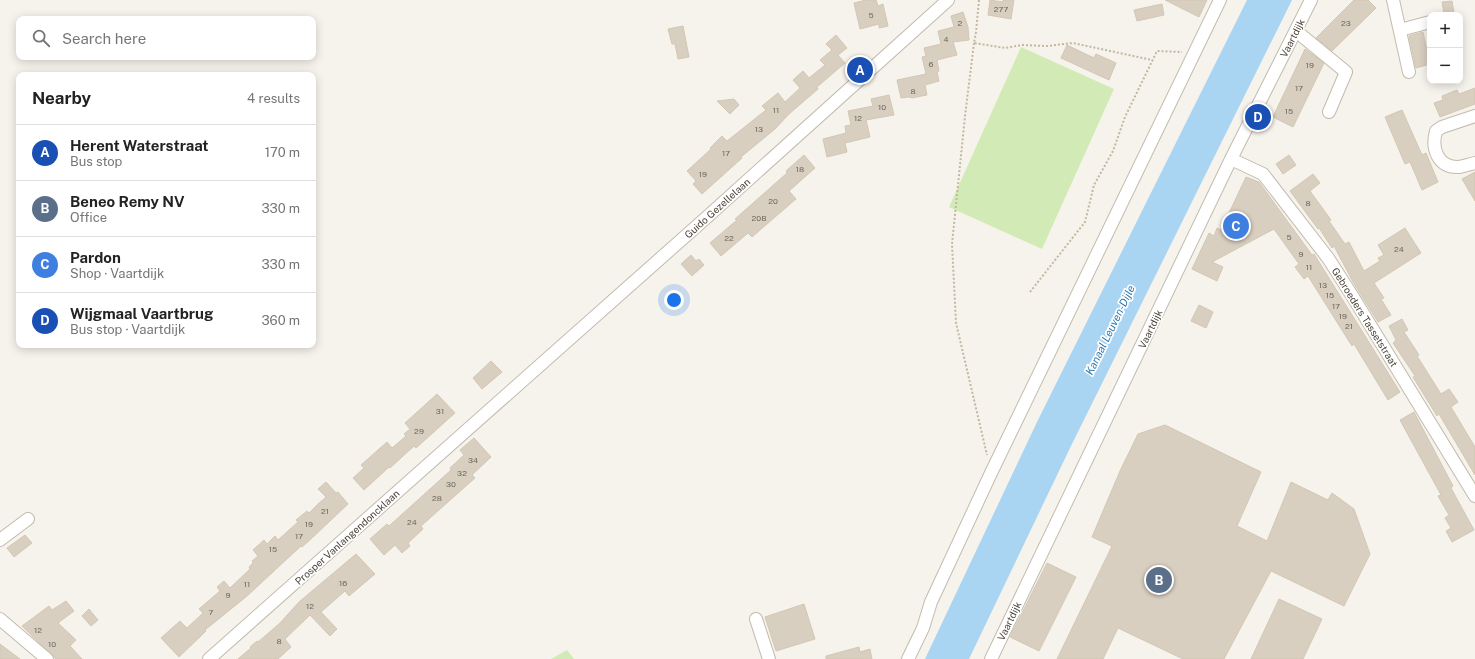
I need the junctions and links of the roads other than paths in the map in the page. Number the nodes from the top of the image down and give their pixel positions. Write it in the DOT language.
graph roads {
  1 [pos="948,0"];
  2 [pos="1220,0"];
  3 [pos="1311,0"];
  4 [pos="1393,0"];
  5 [pos="1427,23"];
  6 [pos="1400,30"];
  7 [pos="1296,31"];
  8 [pos="1409,72"];
  9 [pos="1328,112"];
  10 [pos="1475,116"];
  11 [pos="1231,159"];
  12 [pos="1475,163"];
  13 [pos="485,415"];
  14 [pos="1475,496"];
  15 [pos="28,519"];
  16 [pos="0,540"];
  17 [pos="0,619"];
  18 [pos="756,619"];
  19 [pos="47,659"];
  20 [pos="209,659"];
  21 [pos="769,659"];
  22 [pos="908,659"];
  23 [pos="991,659"];
  1 -- 13 [label="street, Guido Gezellelaan"];
  2 -- 22 [label="street"];
  3 -- 7 [label="street, Vaartdijk"];
  4 -- 6 [label="street"];
  5 -- 6 [label="street"];
  6 -- 8 [label="street"];
  7 -- 9 [label="street"];
  7 -- 11 [label="street, Vaartdijk"];
  10 -- 12 [label="street"];
  11 -- 14 [label="street, Gebroeders Tassetstraat"];
  11 -- 23 [label="street, Vaartdijk"];
  13 -- 20 [label="street, Prosper Vanlangendoncklaan"];
  15 -- 16 [label="street"];
  17 -- 19 [label="street"];
  18 -- 21 [label="street"];
}
